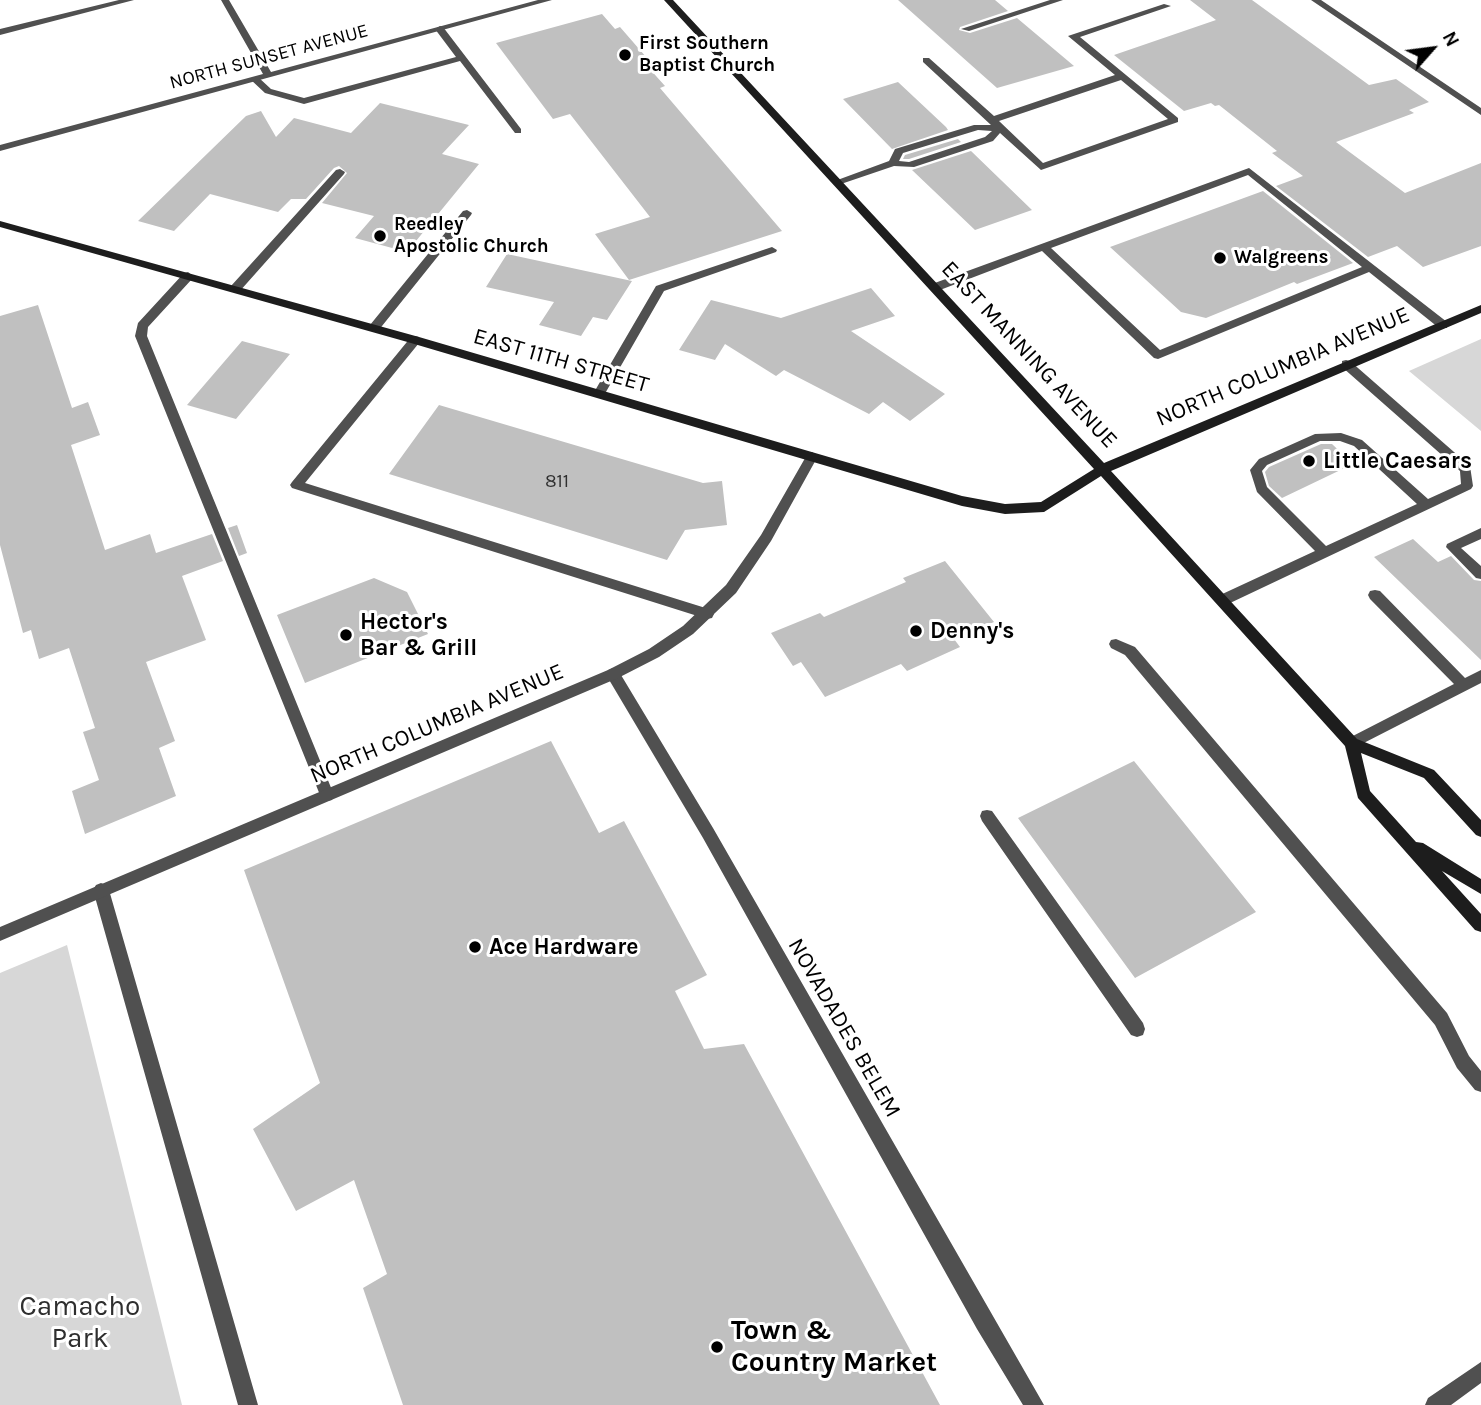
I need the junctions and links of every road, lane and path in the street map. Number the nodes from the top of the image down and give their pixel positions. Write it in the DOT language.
graph roads {
  1 [pos="130,0"];
  2 [pos="225,0"];
  3 [pos="548,0"];
  4 [pos="668,0"];
  5 [pos="1059,0"];
  6 [pos="1315,0"];
  7 [pos="1167,6"];
  8 [pos="440,29"];
  9 [pos="966,29"];
  10 [pos="0,32"];
  11 [pos="462,58"];
  12 [pos="926,60"];
  13 [pos="269,76"];
  14 [pos="1122,76"];
  15 [pos="256,79"];
  16 [pos="1481,113"];
  17 [pos="992,120"];
  18 [pos="1000,128"];
  19 [pos="518,131"];
  20 [pos="0,148"];
  21 [pos="893,163"];
  22 [pos="340,172"];
  23 [pos="837,182"];
  24 [pos="467,213"];
  25 [pos="0,224"];
  26 [pos="1045,248"];
  27 [pos="772,250"];
  28 [pos="1371,267"];
  29 [pos="188,276"];
  30 [pos="936,287"];
  31 [pos="235,289"];
  32 [pos="1481,309"];
  33 [pos="1443,325"];
  34 [pos="373,328"];
  35 [pos="415,340"];
  36 [pos="1346,364"];
  37 [pos="599,394"];
  38 [pos="812,456"];
  39 [pos="1103,469"];
  40 [pos="1426,505"];
  41 [pos="1481,533"];
  42 [pos="1324,552"];
  43 [pos="1481,574"];
  44 [pos="1375,595"];
  45 [pos="1223,600"];
  46 [pos="707,614"];
  47 [pos="1116,644"];
  48 [pos="613,674"];
  49 [pos="1481,676"];
  50 [pos="1464,685"];
  51 [pos="1352,743"];
  52 [pos="327,795"];
  53 [pos="987,816"];
  54 [pos="1481,830"];
  55 [pos="1404,840"];
  56 [pos="1481,887"];
  57 [pos="101,890"];
  58 [pos="1481,925"];
  59 [pos="0,934"];
  60 [pos="1137,1029"];
  61 [pos="1481,1084"];
  62 [pos="1481,1371"];
  63 [pos="247,1405"];
  64 [pos="1034,1405"];
  65 [pos="1436,1405"];
  1 -- 10 [label="street"];
  2 -- 13 [label="street"];
  3 -- 8 [label="street, NORTH SUNSET AVENUE"];
  4 -- 23 [label="main road, EAST MANNING AVENUE"];
  5 -- 9 [label="street"];
  6 -- 16 [label="street"];
  7 -- 14 [label="street"];
  8 -- 11 [label="street"];
  8 -- 13 [label="street, NORTH SUNSET AVENUE"];
  11 -- 15 [label="street"];
  11 -- 19 [label="street"];
  12 -- 17 [label="street"];
  13 -- 15 [label="street, NORTH SUNSET AVENUE"];
  14 -- 17 [label="street"];
  14 -- 18 [label="street"];
  15 -- 20 [label="street, NORTH SUNSET AVENUE"];
  17 -- 18 [label="street"];
  18 -- 21 [label="street"];
  18 -- 21 [label="street"];
  21 -- 23 [label="street"];
  22 -- 31 [label="street"];
  23 -- 30 [label="main road, EAST MANNING AVENUE"];
  24 -- 34 [label="street"];
  25 -- 29 [label="main road, EAST 11TH STREET"];
  26 -- 28 [label="street"];
  26 -- 28 [label="street"];
  26 -- 30 [label="street"];
  27 -- 37 [label="street"];
  28 -- 33 [label="street"];
  29 -- 31 [label="main road, EAST 11TH STREET"];
  29 -- 52 [label="street"];
  30 -- 39 [label="main road, EAST MANNING AVENUE"];
  31 -- 34 [label="main road, EAST 11TH STREET"];
  32 -- 33 [label="main road, NORTH COLUMBIA AVENUE"];
  33 -- 36 [label="main road, NORTH COLUMBIA AVENUE"];
  34 -- 35 [label="main road, EAST 11TH STREET"];
  35 -- 37 [label="main road, EAST 11TH STREET"];
  35 -- 46 [label="street"];
  36 -- 39 [label="main road, NORTH COLUMBIA AVENUE"];
  36 -- 40 [label="street"];
  37 -- 38 [label="main road, EAST 11TH STREET"];
  38 -- 39 [label="main road, EAST 11TH STREET"];
  38 -- 46 [label="street, NORTH COLUMBIA AVENUE"];
  39 -- 45 [label="main road, EAST MANNING AVENUE"];
  40 -- 42 [label="street"];
  40 -- 42 [label="street"];
  41 -- 43 [label="street"];
  42 -- 45 [label="street"];
  44 -- 50 [label="street"];
  45 -- 51 [label="main road, EAST MANNING AVENUE"];
  46 -- 48 [label="street, NORTH COLUMBIA AVENUE"];
  47 -- 61 [label="street"];
  48 -- 52 [label="street, NORTH COLUMBIA AVENUE"];
  48 -- 64 [label="street, NOVADADES BELEM"];
  49 -- 50 [label="street"];
  50 -- 51 [label="street"];
  51 -- 54 [label="main road, EAST MANNING AVENUE"];
  51 -- 55 [label="main road, EAST MANNING AVENUE"];
  52 -- 57 [label="street, NORTH COLUMBIA AVENUE"];
  53 -- 60 [label="street"];
  55 -- 56 [label="main road"];
  55 -- 58 [label="main road, EAST MANNING AVENUE"];
  57 -- 59 [label="street, NORTH COLUMBIA AVENUE"];
  57 -- 63 [label="street"];
  62 -- 65 [label="street"];
}
